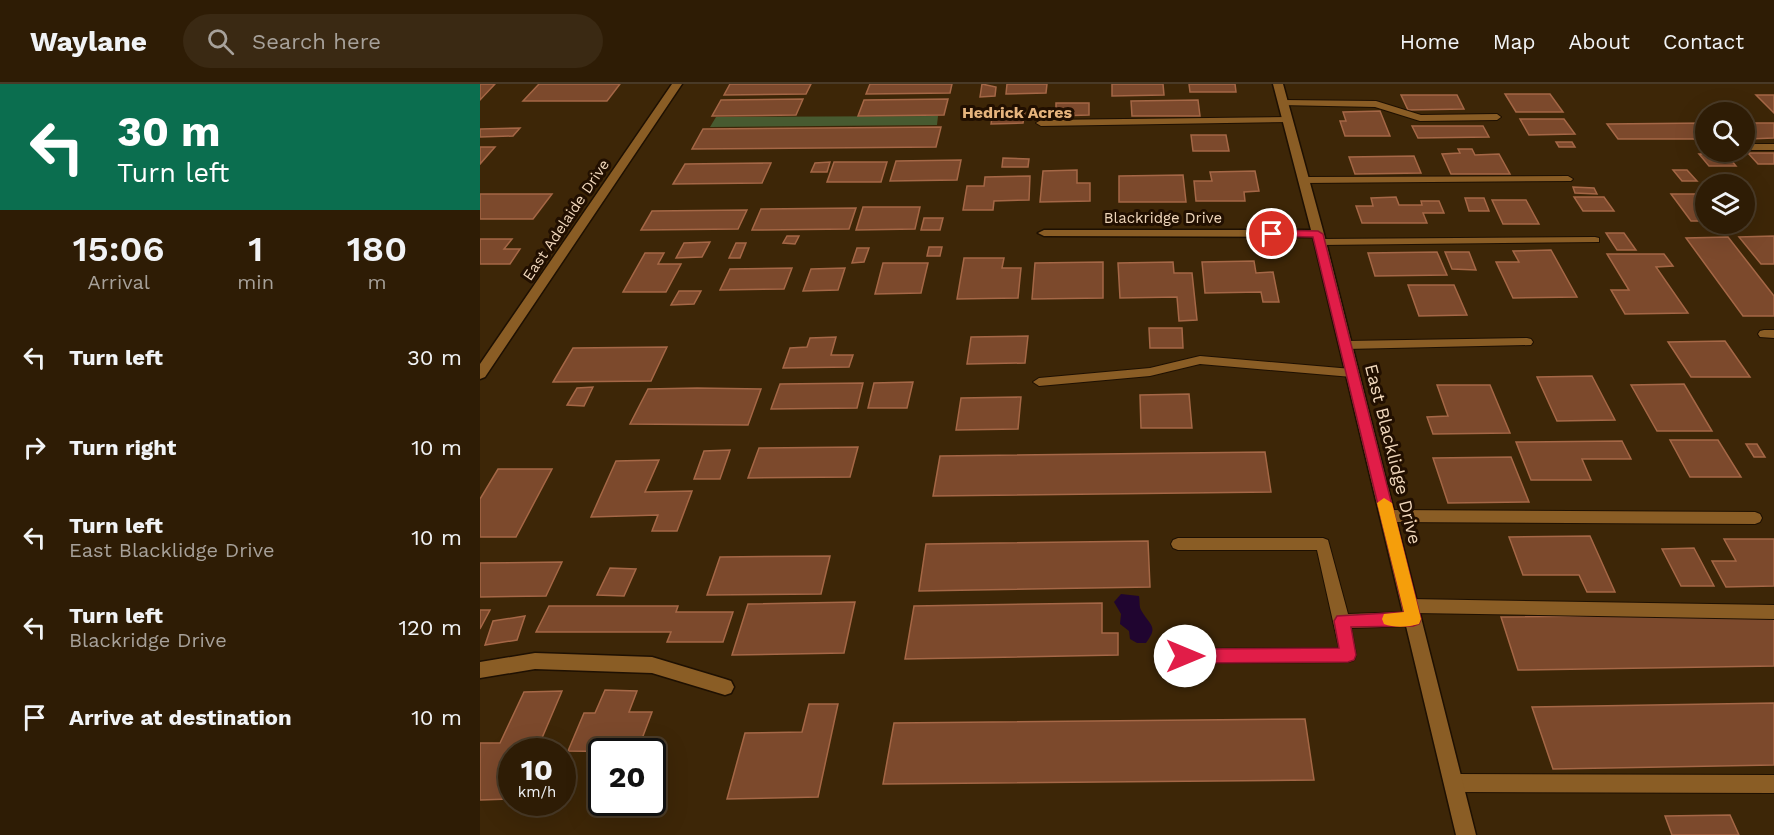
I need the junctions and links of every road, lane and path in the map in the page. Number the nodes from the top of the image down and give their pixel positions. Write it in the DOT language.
graph roads {
  1 [pos="677,84"];
  2 [pos="1278,84"];
  3 [pos="1283,103"];
  4 [pos="1497,117"];
  5 [pos="1288,120"];
  6 [pos="1041,123"];
  7 [pos="1755,147"];
  8 [pos="1774,147"];
  9 [pos="1568,179"];
  10 [pos="1304,180"];
  11 [pos="1044,232"];
  12 [pos="1319,238"];
  13 [pos="1595,240"];
  14 [pos="1527,342"];
  15 [pos="1346,345"];
  16 [pos="1352,373"];
  17 [pos="480,374"];
  18 [pos="1039,382"];
  19 [pos="1388,516"];
  20 [pos="1755,519"];
  21 [pos="1178,544"];
  22 [pos="1774,612"];
  23 [pos="1411,613"];
  24 [pos="1342,621"];
  25 [pos="1185,656"];
  26 [pos="480,670"];
  27 [pos="726,687"];
  28 [pos="1453,783"];
  29 [pos="1774,784"];
  30 [pos="1466,835"];
  1 -- 17 [label="street, East Adelaide Drive"];
  2 -- 3 [label="street, East Blacklidge Drive"];
  3 -- 4 [label="lane"];
  3 -- 5 [label="street, East Blacklidge Drive"];
  5 -- 6 [label="lane"];
  5 -- 10 [label="street, East Blacklidge Drive"];
  7 -- 8 [label="lane"];
  9 -- 10 [label="lane"];
  10 -- 12 [label="street, East Blacklidge Drive"];
  11 -- 12 [label="street, Blackridge Drive"];
  12 -- 13 [label="lane"];
  12 -- 15 [label="street, East Blacklidge Drive"];
  14 -- 15 [label="lane"];
  15 -- 16 [label="street, East Blacklidge Drive"];
  16 -- 18 [label="lane"];
  16 -- 19 [label="street, East Blacklidge Drive"];
  19 -- 20 [label="lane"];
  19 -- 23 [label="street, East Blacklidge Drive"];
  21 -- 24 [label="lane"];
  22 -- 23 [label="lane"];
  23 -- 24 [label="lane"];
  23 -- 28 [label="street, East Blacklidge Drive"];
  24 -- 25 [label="lane"];
  26 -- 27 [label="street"];
  28 -- 29 [label="lane"];
  28 -- 30 [label="street, East Blacklidge Drive"];
}
